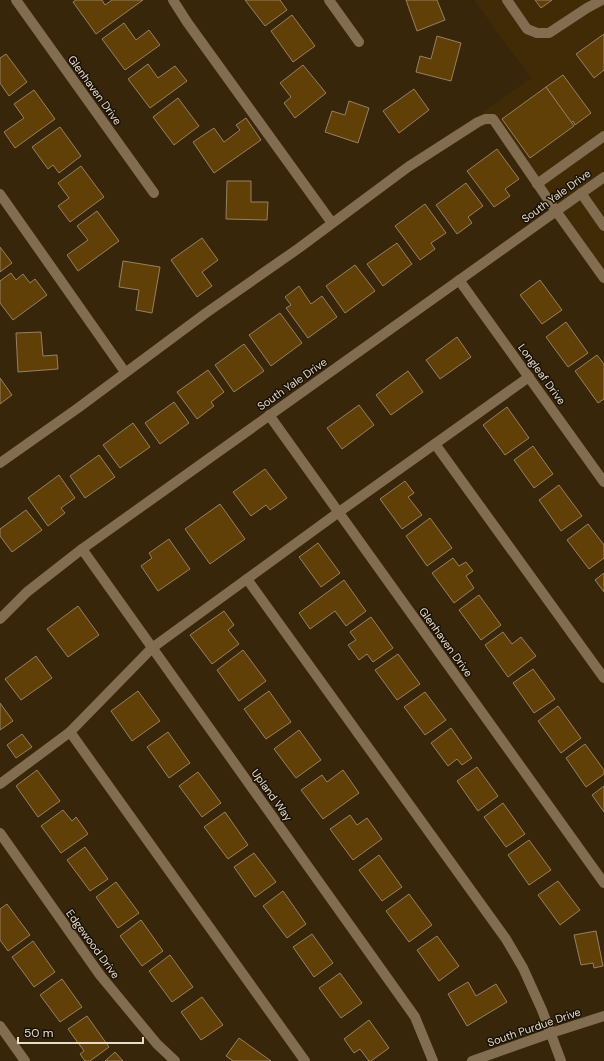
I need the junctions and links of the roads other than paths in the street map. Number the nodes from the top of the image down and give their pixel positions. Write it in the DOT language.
graph roads {
  1 [pos="16,0"];
  2 [pos="173,0"];
  3 [pos="329,0"];
  4 [pos="507,0"];
  5 [pos="597,1"];
  6 [pos="359,42"];
  7 [pos="604,136"];
  8 [pos="604,177"];
  9 [pos="538,184"];
  10 [pos="154,193"];
  11 [pos="581,193"];
  12 [pos="0,194"];
  13 [pos="556,211"];
  14 [pos="332,223"];
  15 [pos="604,226"];
  16 [pos="604,278"];
  17 [pos="459,280"];
  18 [pos="125,372"];
  19 [pos="529,377"];
  20 [pos="269,415"];
  21 [pos="435,444"];
  22 [pos="0,463"];
  23 [pos="604,482"];
  24 [pos="339,512"];
  25 [pos="82,549"];
  26 [pos="247,579"];
  27 [pos="0,619"];
  28 [pos="152,648"];
  29 [pos="604,678"];
  30 [pos="70,732"];
  31 [pos="0,784"];
  32 [pos="0,833"];
  33 [pos="604,883"];
  34 [pos="604,1016"];
  35 [pos="0,1026"];
  36 [pos="551,1033"];
  37 [pos="25,1061"];
  38 [pos="175,1061"];
  39 [pos="305,1061"];
  40 [pos="433,1061"];
  41 [pos="472,1061"];
  42 [pos="561,1061"];
  1 -- 10 [label="street, Glenhaven Drive"];
  2 -- 14 [label="street"];
  3 -- 6 [label="street"];
  4 -- 5 [label="street"];
  7 -- 9 [label="street"];
  8 -- 11 [label="street, South Yale Drive"];
  9 -- 13 [label="street"];
  9 -- 14 [label="street"];
  11 -- 13 [label="street, South Yale Drive"];
  11 -- 15 [label="street"];
  12 -- 18 [label="street"];
  13 -- 16 [label="street"];
  13 -- 17 [label="street, South Yale Drive"];
  14 -- 18 [label="street"];
  17 -- 19 [label="street, Longleaf Drive"];
  17 -- 20 [label="street, South Yale Drive"];
  18 -- 22 [label="street"];
  19 -- 21 [label="street"];
  19 -- 23 [label="street, Longleaf Drive"];
  20 -- 24 [label="street, Glenhaven Drive"];
  20 -- 25 [label="street, South Yale Drive"];
  21 -- 24 [label="street"];
  21 -- 29 [label="street"];
  24 -- 26 [label="street"];
  24 -- 33 [label="street, Glenhaven Drive"];
  25 -- 27 [label="street, South Yale Drive"];
  25 -- 28 [label="street, Upland Way"];
  26 -- 28 [label="street"];
  26 -- 36 [label="street"];
  28 -- 30 [label="street"];
  28 -- 40 [label="street, Upland Way"];
  30 -- 31 [label="street"];
  30 -- 39 [label="street"];
  32 -- 38 [label="street, Edgewood Drive"];
  34 -- 36 [label="street, South Purdue Drive"];
  35 -- 37 [label="street"];
  36 -- 41 [label="street, South Purdue Drive"];
  36 -- 42 [label="street"];
}
